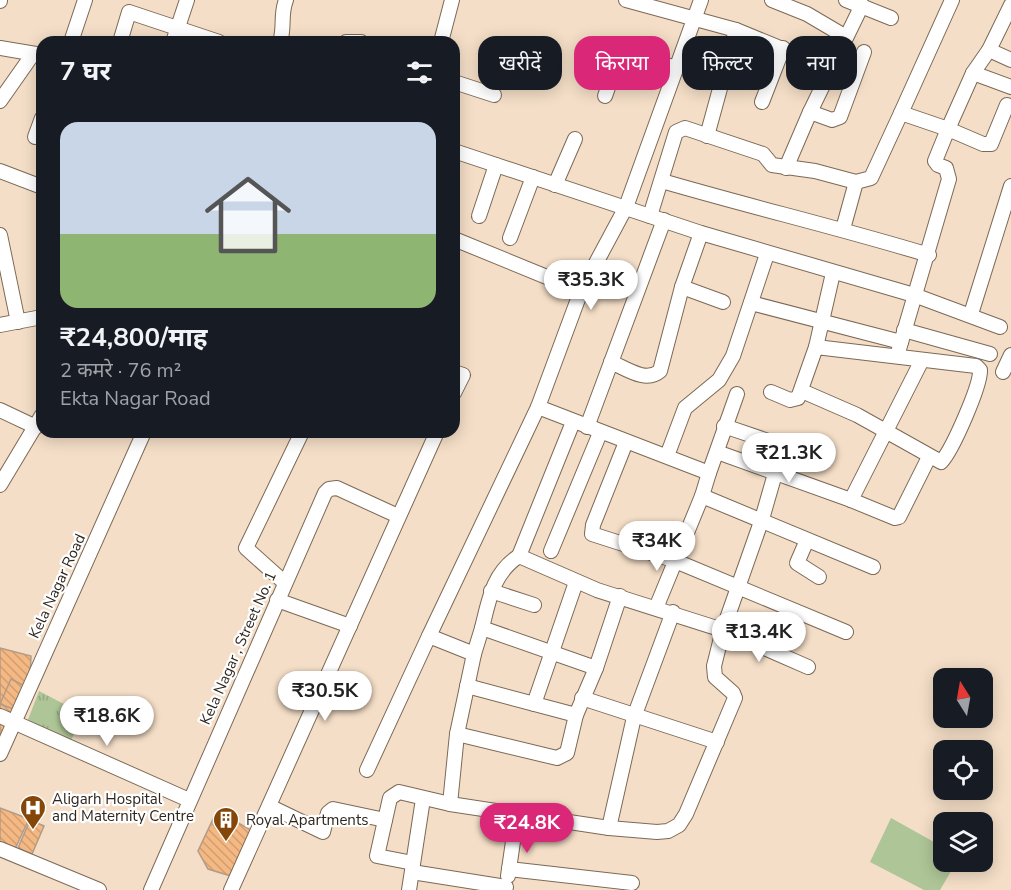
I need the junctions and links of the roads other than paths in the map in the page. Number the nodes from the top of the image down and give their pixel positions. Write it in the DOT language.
graph roads {
  1 [pos="85,0"];
  2 [pos="187,0"];
  3 [pos="286,0"];
  4 [pos="452,0"];
  5 [pos="626,0"];
  6 [pos="701,0"];
  7 [pos="772,0"];
  8 [pos="846,0"];
  9 [pos="952,0"];
  10 [pos="862,5"];
  11 [pos="1011,5"];
  12 [pos="127,6"];
  13 [pos="694,17"];
  14 [pos="891,18"];
  15 [pos="179,28"];
  16 [pos="736,30"];
  17 [pos="73,36"];
  18 [pos="121,36"];
  19 [pos="176,36"];
  20 [pos="202,36"];
  21 [pos="282,36"];
  22 [pos="443,36"];
  23 [pos="844,36"];
  24 [pos="846,36"];
  25 [pos="0,48"];
  26 [pos="783,48"];
  27 [pos="786,49"];
  28 [pos="989,50"];
  29 [pos="864,52"];
  30 [pos="36,55"];
  31 [pos="36,56"];
  32 [pos="1011,60"];
  33 [pos="676,68"];
  34 [pos="973,73"];
  35 [pos="460,84"];
  36 [pos="1011,87"];
  37 [pos="821,90"];
  38 [pos="494,95"];
  39 [pos="605,96"];
  40 [pos="0,100"];
  41 [pos="762,102"];
  42 [pos="1007,105"];
  43 [pos="810,112"];
  44 [pos="901,113"];
  45 [pos="948,129"];
  46 [pos="707,136"];
  47 [pos="575,139"];
  48 [pos="460,153"];
  49 [pos="496,165"];
  50 [pos="786,168"];
  51 [pos="0,171"];
  52 [pos="532,177"];
  53 [pos="662,181"];
  54 [pos="856,182"];
  55 [pos="555,185"];
  56 [pos="36,186"];
  57 [pos="1011,186"];
  58 [pos="626,207"];
  59 [pos="479,216"];
  60 [pos="650,216"];
  61 [pos="664,220"];
  62 [pos="843,229"];
  63 [pos="700,234"];
  64 [pos="0,235"];
  65 [pos="510,238"];
  66 [pos="460,241"];
  67 [pos="767,254"];
  68 [pos="929,255"];
  69 [pos="833,273"];
  70 [pos="682,287"];
  71 [pos="581,291"];
  72 [pos="914,294"];
  73 [pos="723,302"];
  74 [pos="751,303"];
  75 [pos="971,314"];
  76 [pos="36,318"];
  77 [pos="821,320"];
  78 [pos="18,322"];
  79 [pos="0,326"];
  80 [pos="1000,327"];
  81 [pos="903,336"];
  82 [pos="816,347"];
  83 [pos="990,354"];
  84 [pos="1011,355"];
  85 [pos="897,356"];
  86 [pos="922,360"];
  87 [pos="611,362"];
  88 [pos="1003,372"];
  89 [pos="802,391"];
  90 [pos="771,392"];
  91 [pos="737,394"];
  92 [pos="538,407"];
  93 [pos="0,410"];
  94 [pos="36,420"];
  95 [pos="573,422"];
  96 [pos="36,426"];
  97 [pos="724,426"];
  98 [pos="587,427"];
  99 [pos="886,431"];
  100 [pos="600,433"];
  101 [pos="141,438"];
  102 [pos="299,438"];
  103 [pos="434,438"];
  104 [pos="626,442"];
  105 [pos="783,446"];
  106 [pos="717,452"];
  107 [pos="667,456"];
  108 [pos="929,457"];
  109 [pos="823,461"];
  110 [pos="709,473"];
  111 [pos="776,474"];
  112 [pos="0,485"];
  113 [pos="702,496"];
  114 [pos="851,500"];
  115 [pos="398,516"];
  116 [pos="762,519"];
  117 [pos="807,540"];
  118 [pos="551,551"];
  119 [pos="519,556"];
  120 [pos="673,560"];
  121 [pos="873,567"];
  122 [pos="819,577"];
  123 [pos="576,582"];
  124 [pos="285,583"];
  125 [pos="737,586"];
  126 [pos="491,591"];
  127 [pos="620,596"];
  128 [pos="277,600"];
  129 [pos="534,605"];
  130 [pos="656,608"];
  131 [pos="673,612"];
  132 [pos="350,626"];
  133 [pos="482,628"];
  134 [pos="723,630"];
  135 [pos="846,632"];
  136 [pos="429,636"];
  137 [pos="474,654"];
  138 [pos="552,655"];
  139 [pos="808,667"];
  140 [pos="596,668"];
  141 [pos="467,686"];
  142 [pos="582,698"];
  143 [pos="534,704"];
  144 [pos="576,715"];
  145 [pos="634,717"];
  146 [pos="7,719"];
  147 [pos="457,734"];
  148 [pos="717,742"];
  149 [pos="0,754"];
  150 [pos="367,770"];
  151 [pos="423,799"];
  152 [pos="189,800"];
  153 [pos="450,804"];
  154 [pos="270,807"];
  155 [pos="517,814"];
  156 [pos="385,820"];
  157 [pos="609,828"];
  158 [pos="0,849"];
  159 [pos="412,868"];
  160 [pos="509,869"];
  161 [pos="633,883"];
  162 [pos="506,888"];
  163 [pos="99,890"];
  164 [pos="151,890"];
  165 [pos="231,890"];
  166 [pos="409,890"];
  1 -- 17 [label="street"];
  2 -- 15 [label="street"];
  3 -- 21 [label="street"];
  4 -- 22 [label="street"];
  5 -- 13 [label="street"];
  6 -- 13 [label="street"];
  7 -- 23 [label="street"];
  8 -- 10 [label="street"];
  9 -- 44 [label="street"];
  10 -- 14 [label="street"];
  10 -- 24 [label="street"];
  11 -- 28 [label="street"];
  12 -- 15 [label="street"];
  12 -- 18 [label="street"];
  13 -- 16 [label="street"];
  13 -- 33 [label="street"];
  15 -- 19 [label="street"];
  15 -- 20 [label="street"];
  16 -- 26 [label="street"];
  16 -- 46 [label="street"];
  25 -- 30 [label="street"];
  26 -- 27 [label="street"];
  26 -- 41 [label="street"];
  28 -- 32 [label="street"];
  28 -- 34 [label="street"];
  29 -- 43 [label="street"];
  31 -- 40 [label="street"];
  33 -- 39 [label="street"];
  33 -- 58 [label="street"];
  34 -- 36 [label="street"];
  34 -- 45 [label="street"];
  35 -- 38 [label="street"];
  37 -- 43 [label="street"];
  42 -- 45 [label="street"];
  43 -- 50 [label="street"];
  44 -- 45 [label="street"];
  44 -- 54 [label="street"];
  45 -- 68 [label="street"];
  46 -- 50 [label="street"];
  46 -- 53 [label="street"];
  47 -- 55 [label="street"];
  48 -- 49 [label="street"];
  49 -- 52 [label="street"];
  49 -- 59 [label="street"];
  50 -- 54 [label="street"];
  51 -- 56 [label="street"];
  52 -- 55 [label="street"];
  52 -- 65 [label="street"];
  53 -- 60 [label="street"];
  53 -- 62 [label="street"];
  54 -- 62 [label="street"];
  55 -- 58 [label="street"];
  57 -- 75 [label="street"];
  58 -- 60 [label="street"];
  58 -- 71 [label="street"];
  60 -- 61 [label="street"];
  61 -- 63 [label="street"];
  61 -- 87 [label="street"];
  62 -- 68 [label="street"];
  63 -- 67 [label="street"];
  63 -- 70 [label="street"];
  64 -- 78 [label="street"];
  66 -- 71 [label="street"];
  67 -- 69 [label="street"];
  67 -- 74 [label="street"];
  68 -- 72 [label="street"];
  69 -- 72 [label="street"];
  69 -- 77 [label="street"];
  70 -- 73 [label="street"];
  70 -- 87 [label="street"];
  71 -- 92 [label="street"];
  72 -- 75 [label="street"];
  72 -- 81 [label="street"];
  74 -- 77 [label="street"];
  74 -- 107 [label="street"];
  75 -- 80 [label="street"];
  76 -- 78 [label="street"];
  77 -- 81 [label="street"];
  77 -- 82 [label="street"];
  78 -- 79 [label="street"];
  81 -- 83 [label="street"];
  81 -- 85 [label="street"];
  82 -- 85 [label="street"];
  82 -- 89 [label="street"];
  84 -- 88 [label="street"];
  85 -- 86 [label="street"];
  86 -- 99 [label="street"];
  86 -- 108 [label="street"];
  87 -- 98 [label="street"];
  89 -- 90 [label="street"];
  89 -- 99 [label="street"];
  91 -- 97 [label="street"];
  92 -- 95 [label="street"];
  92 -- 136 [label="street"];
  93 -- 94 [label="street"];
  95 -- 98 [label="street"];
  95 -- 119 [label="street"];
  96 -- 112 [label="street"];
  97 -- 105 [label="street"];
  97 -- 106 [label="street"];
  98 -- 100 [label="street"];
  99 -- 108 [label="street"];
  99 -- 114 [label="street"];
  100 -- 104 [label="street"];
  100 -- 118 [label="street"];
  101 -- 146 [label="street, Kela Nagar Road"];
  102 -- 124 [label="street"];
  103 -- 115 [label="street"];
  104 -- 107 [label="street"];
  104 -- 120 [label="street"];
  105 -- 109 [label="street"];
  105 -- 111 [label="street"];
  106 -- 110 [label="street"];
  106 -- 111 [label="street"];
  107 -- 110 [label="street"];
  108 -- 114 [label="street"];
  110 -- 113 [label="street"];
  111 -- 114 [label="street"];
  111 -- 116 [label="street"];
  113 -- 116 [label="street"];
  113 -- 120 [label="street"];
  115 -- 124 [label="street, Kela Nagar , Street No. 1"];
  115 -- 132 [label="street"];
  116 -- 117 [label="street"];
  116 -- 125 [label="street"];
  117 -- 121 [label="street"];
  117 -- 122 [label="street"];
  119 -- 123 [label="street"];
  119 -- 126 [label="street"];
  120 -- 125 [label="street"];
  120 -- 130 [label="street"];
  123 -- 127 [label="street"];
  123 -- 138 [label="street"];
  124 -- 128 [label="street, Kela Nagar , Street No. 1"];
  125 -- 134 [label="street"];
  125 -- 135 [label="street"];
  126 -- 129 [label="street"];
  126 -- 133 [label="street"];
  127 -- 130 [label="street"];
  127 -- 140 [label="street"];
  128 -- 132 [label="street"];
  128 -- 152 [label="street, Kela Nagar , Street No. 1"];
  130 -- 131 [label="street"];
  131 -- 134 [label="street"];
  131 -- 145 [label="street"];
  132 -- 154 [label="street"];
  133 -- 137 [label="street"];
  133 -- 138 [label="street"];
  134 -- 139 [label="street"];
  134 -- 148 [label="street"];
  136 -- 137 [label="street"];
  136 -- 150 [label="street"];
  137 -- 141 [label="street"];
  138 -- 140 [label="street"];
  138 -- 143 [label="street"];
  140 -- 142 [label="street"];
  141 -- 143 [label="street"];
  141 -- 147 [label="street"];
  142 -- 144 [label="street"];
  142 -- 145 [label="street"];
  143 -- 144 [label="street"];
  144 -- 147 [label="street"];
  145 -- 148 [label="street"];
  145 -- 157 [label="street"];
  146 -- 149 [label="street, Kela Nagar Road"];
  146 -- 152 [label="street"];
  147 -- 153 [label="street"];
  148 -- 157 [label="street"];
  151 -- 153 [label="street"];
  151 -- 156 [label="street"];
  151 -- 159 [label="street"];
  152 -- 164 [label="street, Kela Nagar , Street No. 1"];
  153 -- 155 [label="street"];
  154 -- 156 [label="street"];
  154 -- 165 [label="street"];
  155 -- 157 [label="street"];
  155 -- 160 [label="street"];
  156 -- 159 [label="street"];
  158 -- 163 [label="street"];
  159 -- 162 [label="street"];
  159 -- 166 [label="street"];
  160 -- 161 [label="street"];
  160 -- 162 [label="street"];
}
